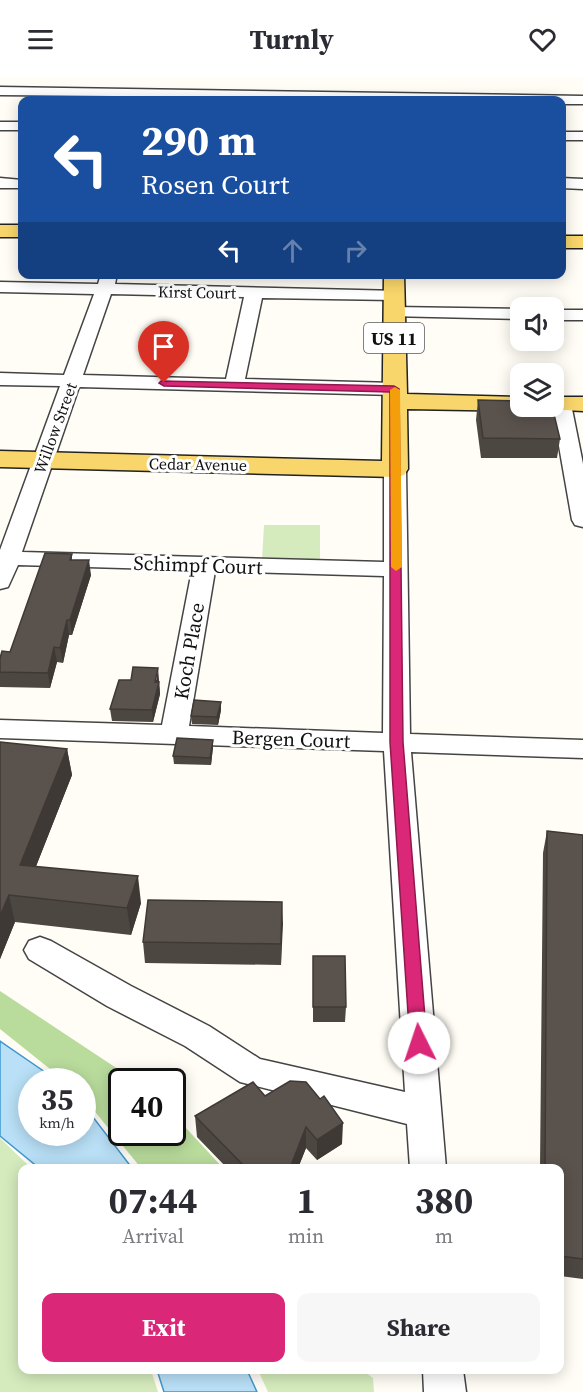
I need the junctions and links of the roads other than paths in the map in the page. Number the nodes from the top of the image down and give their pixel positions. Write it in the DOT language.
graph roads {
  1 [pos="181,78"];
  2 [pos="0,91"];
  3 [pos="395,95"];
  4 [pos="144,96"];
  5 [pos="173,96"];
  6 [pos="284,96"];
  7 [pos="433,96"];
  8 [pos="566,100"];
  9 [pos="583,100"];
  10 [pos="0,126"];
  11 [pos="18,126"];
  12 [pos="566,136"];
  13 [pos="583,136"];
  14 [pos="18,181"];
  15 [pos="0,183"];
  16 [pos="566,183"];
  17 [pos="583,184"];
  18 [pos="0,231"];
  19 [pos="18,231"];
  20 [pos="566,242"];
  21 [pos="583,242"];
  22 [pos="106,282"];
  23 [pos="0,287"];
  24 [pos="254,293"];
  25 [pos="394,294"];
  26 [pos="510,312"];
  27 [pos="564,315"];
  28 [pos="583,315"];
  29 [pos="0,379"];
  30 [pos="71,381"];
  31 [pos="234,385"];
  32 [pos="395,395"];
  33 [pos="510,403"];
  34 [pos="566,404"];
  35 [pos="0,459"];
  36 [pos="43,460"];
  37 [pos="395,469"];
  38 [pos="583,520"];
  39 [pos="4,558"];
  40 [pos="204,566"];
  41 [pos="396,569"];
  42 [pos="0,582"];
  43 [pos="0,729"];
  44 [pos="174,735"];
  45 [pos="397,742"];
  46 [pos="583,749"];
  47 [pos="40,950"];
  48 [pos="424,1112"];
  49 [pos="428,1164"];
  50 [pos="443,1374"];
  51 [pos="445,1392"];
  1 -- 5 [label="street"];
  2 -- 4 [label="street"];
  3 -- 6 [label="street"];
  3 -- 7 [label="street"];
  8 -- 9 [label="street"];
  10 -- 11 [label="street"];
  12 -- 13 [label="street"];
  14 -- 15 [label="street"];
  16 -- 17 [label="street"];
  18 -- 19 [label="main road"];
  20 -- 21 [label="main road"];
  22 -- 23 [label="street, Kirst Court"];
  22 -- 24 [label="street, Kirst Court"];
  22 -- 30 [label="street, Willow Street"];
  24 -- 25 [label="street, Kirst Court"];
  24 -- 31 [label="street"];
  25 -- 26 [label="street, Kirst Court"];
  25 -- 32 [label="main road, US 11"];
  27 -- 28 [label="street"];
  29 -- 30 [label="street"];
  30 -- 31 [label="street"];
  30 -- 36 [label="street, Willow Street"];
  31 -- 32 [label="street"];
  32 -- 33 [label="main road"];
  32 -- 37 [label="main road"];
  34 -- 38 [label="street"];
  35 -- 36 [label="main road, Cedar Avenue"];
  36 -- 37 [label="main road, Cedar Avenue"];
  36 -- 39 [label="street, Willow Street"];
  37 -- 41 [label="street"];
  39 -- 40 [label="street, Schimpf Court"];
  39 -- 42 [label="street, Willow Street"];
  40 -- 41 [label="street, Schimpf Court"];
  40 -- 44 [label="street, Koch Place"];
  41 -- 45 [label="street"];
  43 -- 44 [label="street, Bergen Court"];
  44 -- 45 [label="street, Bergen Court"];
  45 -- 46 [label="street, Bergen Court"];
  45 -- 48 [label="street"];
  47 -- 48 [label="street"];
  48 -- 49 [label="street"];
  50 -- 51 [label="street"];
}
